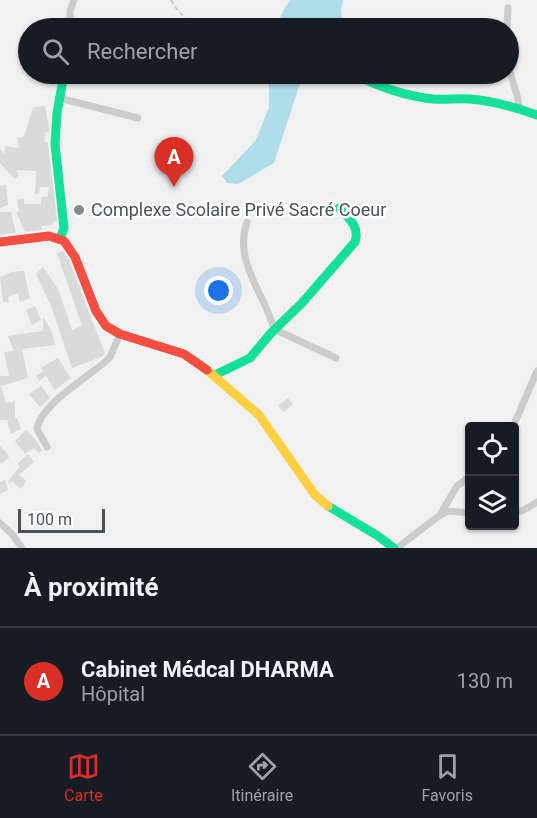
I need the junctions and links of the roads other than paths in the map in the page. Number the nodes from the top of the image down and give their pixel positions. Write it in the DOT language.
graph roads {
  1 [pos="74,0"];
  2 [pos="508,8"];
  3 [pos="70,18"];
  4 [pos="508,18"];
  5 [pos="62,84"];
  6 [pos="376,84"];
  7 [pos="514,84"];
  8 [pos="59,98"];
  9 [pos="519,108"];
  10 [pos="537,115"];
  11 [pos="138,118"];
  12 [pos="339,208"];
  13 [pos="247,222"];
  14 [pos="60,239"];
  15 [pos="0,242"];
  16 [pos="274,329"];
  17 [pos="120,334"];
  18 [pos="336,358"];
  19 [pos="537,371"];
  20 [pos="215,375"];
  21 [pos="515,422"];
  22 [pos="47,447"];
  23 [pos="465,480"];
  24 [pos="537,502"];
  25 [pos="519,511"];
  26 [pos="465,513"];
  27 [pos="440,515"];
  28 [pos="0,523"];
  29 [pos="22,548"];
  30 [pos="396,548"];
  1 -- 3 [label="street"];
  2 -- 4 [label="street"];
  5 -- 8 [label="street"];
  6 -- 9 [label="street"];
  7 -- 9 [label="street"];
  8 -- 11 [label="street"];
  8 -- 14 [label="street"];
  9 -- 10 [label="street"];
  12 -- 16 [label="street"];
  13 -- 16 [label="street"];
  14 -- 15 [label="street"];
  14 -- 17 [label="street"];
  16 -- 18 [label="street"];
  16 -- 20 [label="street"];
  17 -- 20 [label="street"];
  17 -- 22 [label="street"];
  19 -- 21 [label="street"];
  20 -- 30 [label="street"];
  23 -- 27 [label="street"];
  24 -- 25 [label="street"];
  26 -- 27 [label="street"];
  27 -- 30 [label="street"];
  28 -- 29 [label="street"];
}
